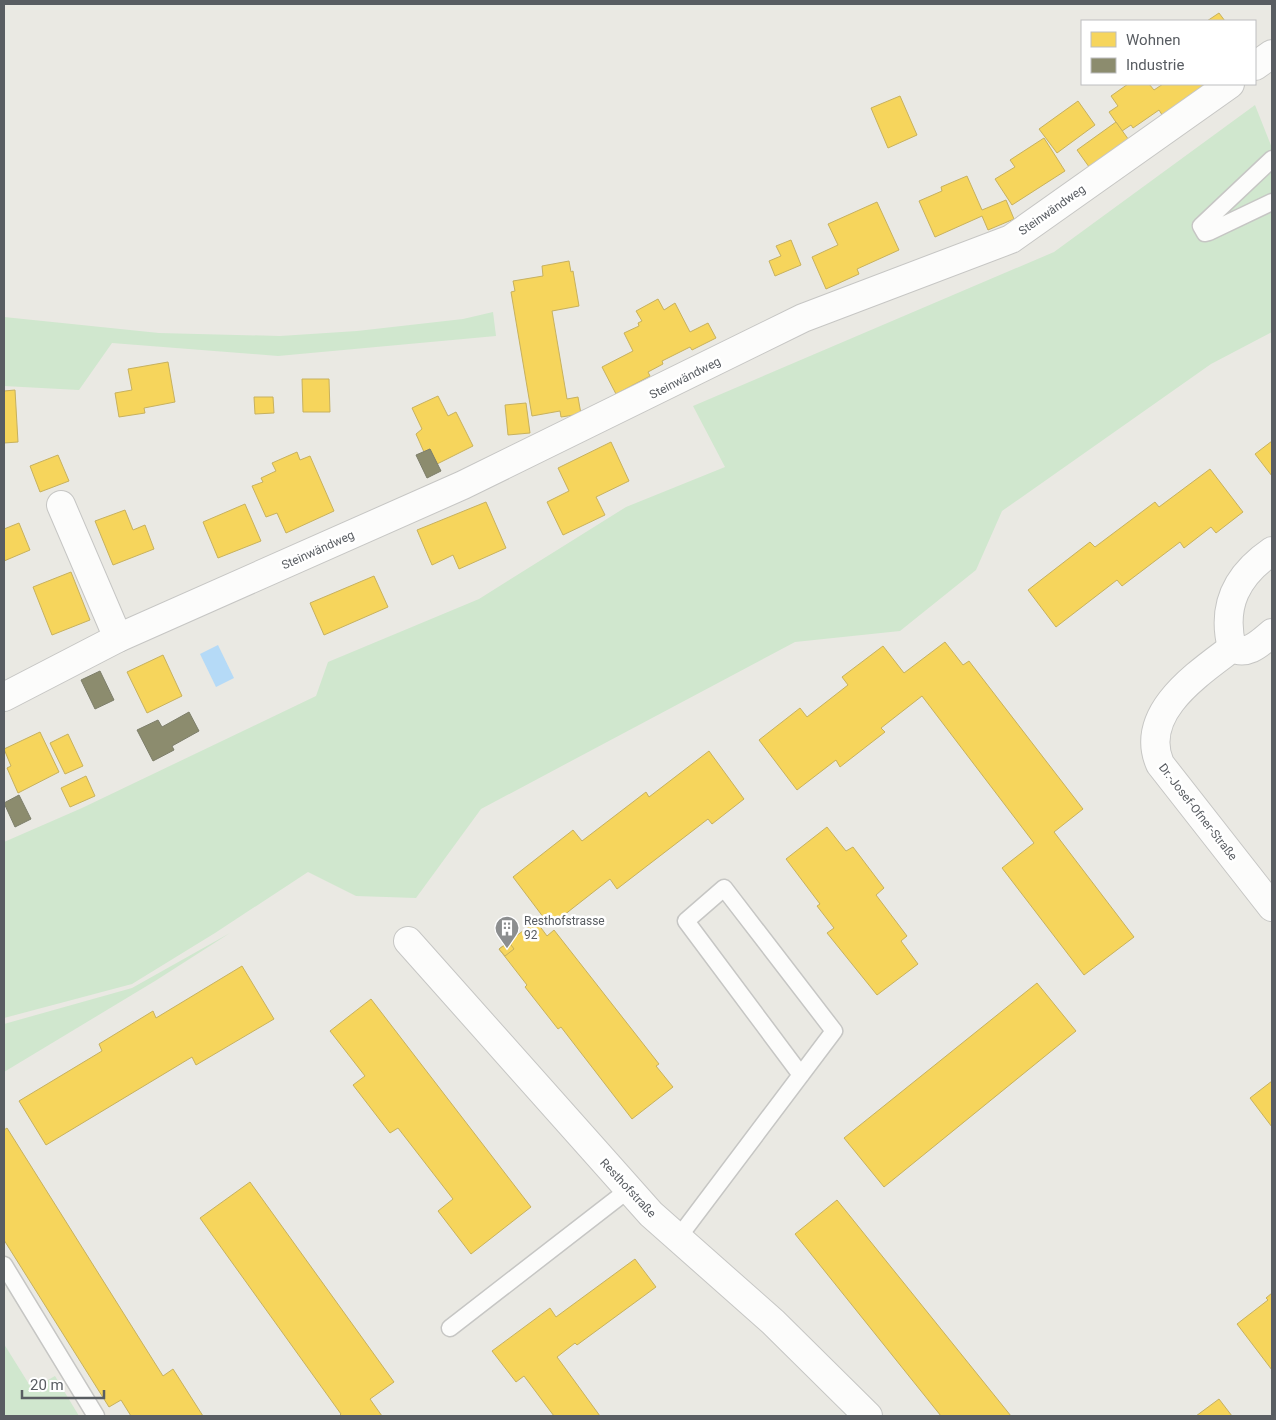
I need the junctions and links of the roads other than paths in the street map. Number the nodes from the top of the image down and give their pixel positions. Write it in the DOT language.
graph roads {
  1 [pos="1272,54"];
  2 [pos="1256,65"];
  3 [pos="1229,85"];
  4 [pos="1272,159"];
  5 [pos="1272,202"];
  6 [pos="61,505"];
  7 [pos="1272,551"];
  8 [pos="1272,633"];
  9 [pos="118,638"];
  10 [pos="1232,648"];
  11 [pos="4,696"];
  12 [pos="1272,907"];
  13 [pos="408,942"];
  14 [pos="801,1075"];
  15 [pos="628,1190"];
  16 [pos="678,1238"];
  17 [pos="4,1265"];
  18 [pos="450,1328"];
  19 [pos="96,1416"];
  20 [pos="868,1416"];
  1 -- 2 [label="street"];
  3 -- 9 [label="street, Steinwändweg"];
  4 -- 5 [label="lane"];
  6 -- 9 [label="street"];
  7 -- 10 [label="street"];
  8 -- 10 [label="street"];
  9 -- 11 [label="street, Steinwändweg"];
  10 -- 12 [label="street, Dr.-Josef-Ofner-Straße"];
  13 -- 15 [label="street, Resthofstraße"];
  14 -- 14 [label="lane"];
  14 -- 16 [label="lane"];
  15 -- 16 [label="street, Resthofstraße"];
  15 -- 18 [label="lane"];
  16 -- 20 [label="street, Resthofstraße"];
  17 -- 19 [label="lane"];
}
